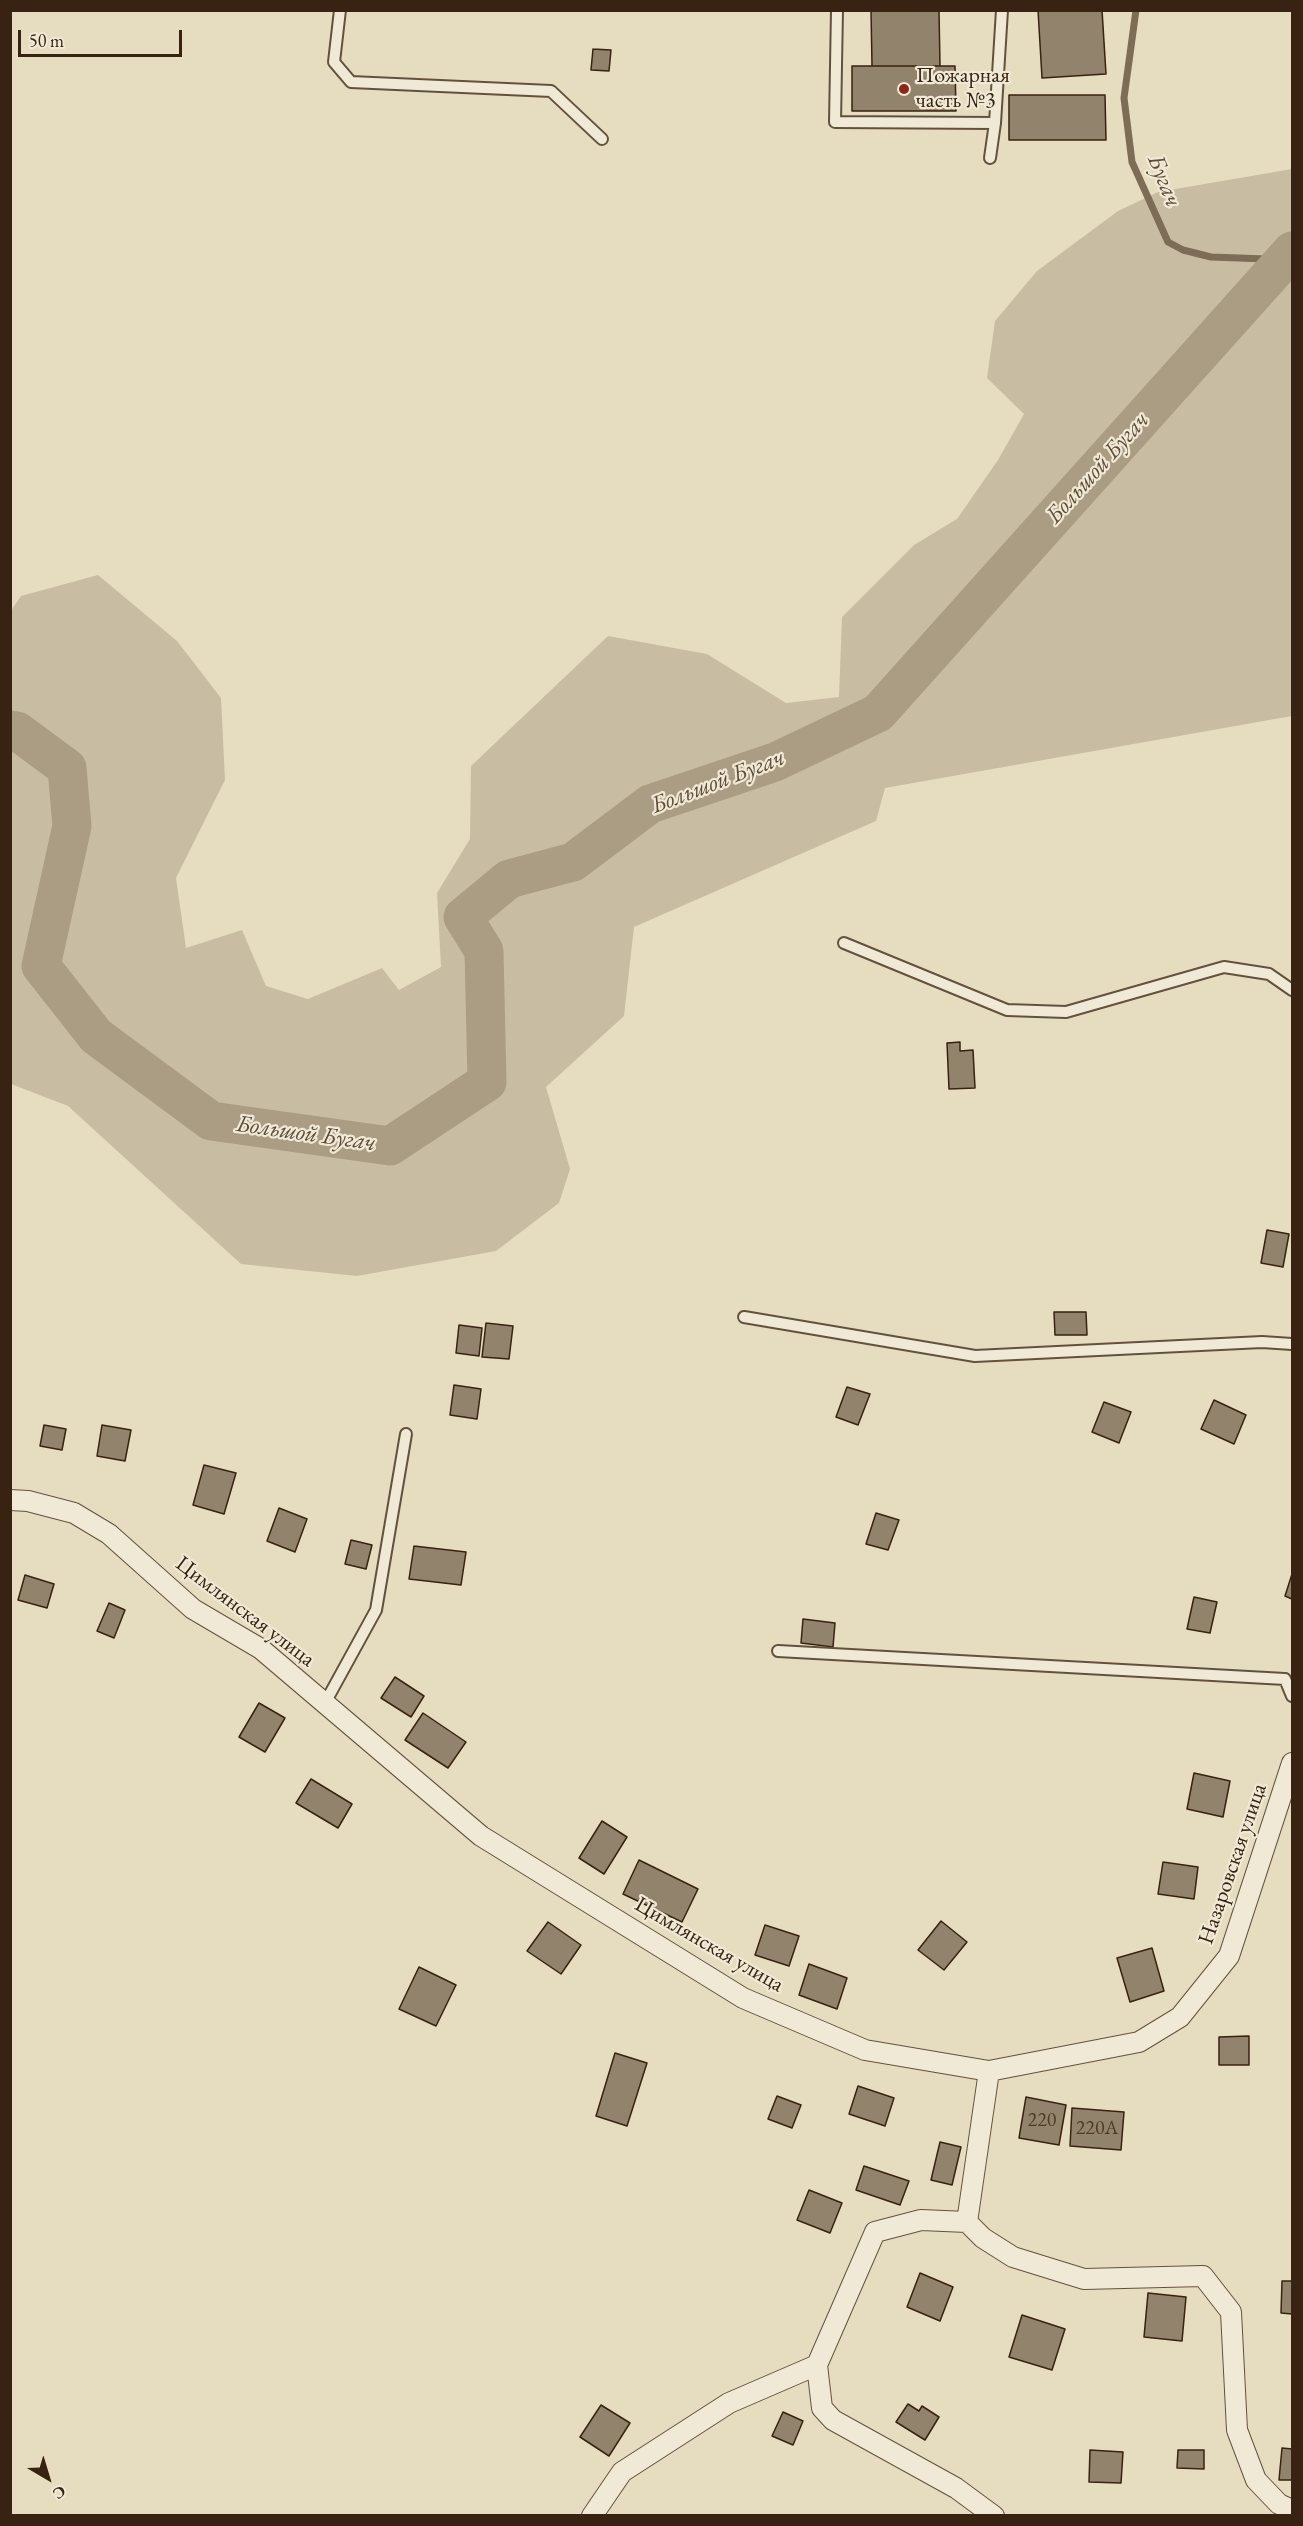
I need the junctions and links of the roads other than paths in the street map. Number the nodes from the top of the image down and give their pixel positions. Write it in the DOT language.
graph roads {
  1 [pos="339,10"];
  2 [pos="837,10"];
  3 [pos="1002,10"];
  4 [pos="995,123"];
  5 [pos="602,139"];
  6 [pos="990,158"];
  7 [pos="844,943"];
  8 [pos="1293,990"];
  9 [pos="744,1317"];
  10 [pos="1293,1344"];
  11 [pos="406,1434"];
  12 [pos="10,1500"];
  13 [pos="778,1651"];
  14 [pos="1293,1696"];
  15 [pos="325,1703"];
  16 [pos="1293,1762"];
  17 [pos="989,2071"];
  18 [pos="967,2222"];
  19 [pos="817,2365"];
  20 [pos="1293,2510"];
  21 [pos="591,2516"];
  22 [pos="994,2516"];
  1 -- 5 [label="lane"];
  2 -- 4 [label="lane"];
  3 -- 4 [label="lane"];
  4 -- 6 [label="lane"];
  7 -- 8 [label="lane"];
  9 -- 10 [label="lane"];
  11 -- 15 [label="lane"];
  12 -- 15 [label="street, Цимлянская улица"];
  13 -- 14 [label="lane"];
  15 -- 17 [label="street, Цимлянская улица"];
  16 -- 17 [label="street, Назаровская улица"];
  17 -- 18 [label="street"];
  18 -- 19 [label="street"];
  18 -- 20 [label="street"];
  19 -- 21 [label="street"];
  19 -- 22 [label="street"];
}
